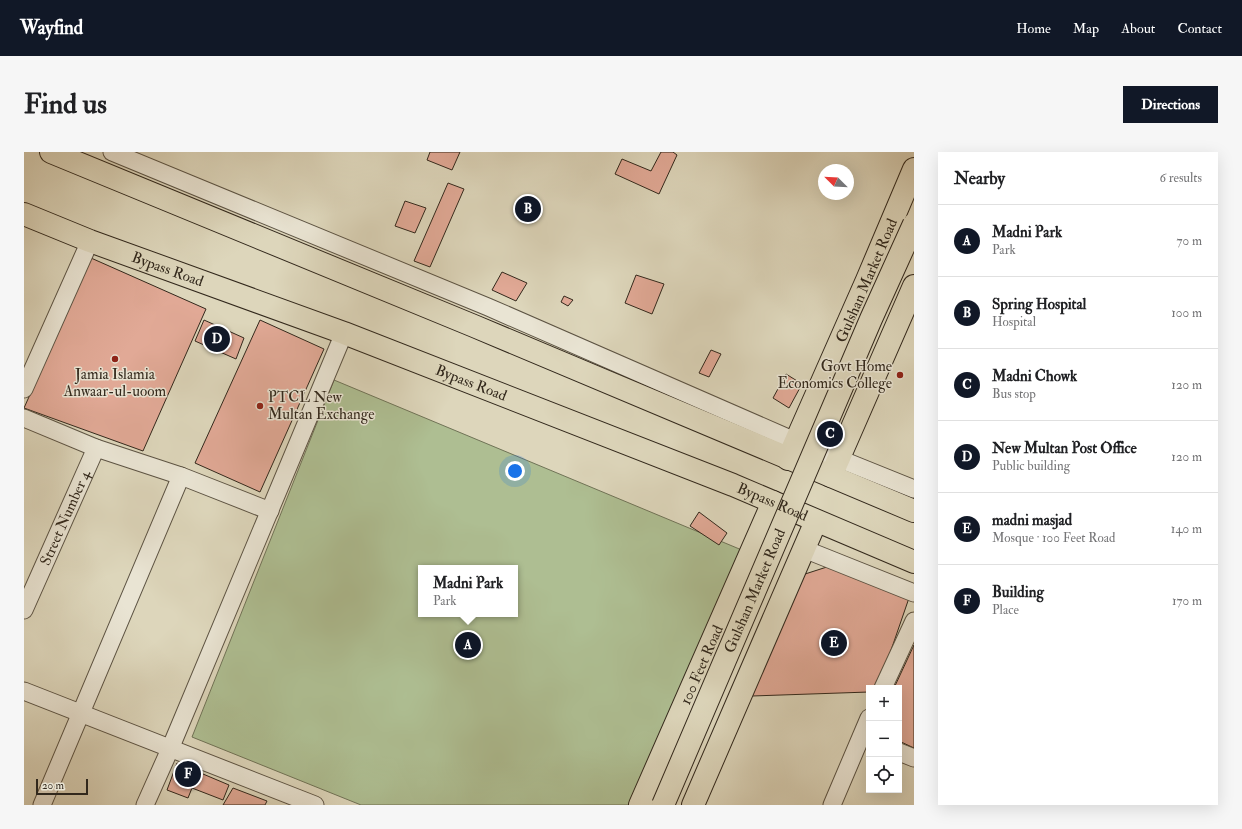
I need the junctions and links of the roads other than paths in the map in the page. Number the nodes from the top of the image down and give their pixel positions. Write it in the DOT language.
graph roads {
  1 [pos="51,152"];
  2 [pos="120,154"];
  3 [pos="914,169"];
  4 [pos="24,214"];
  5 [pos="914,224"];
  6 [pos="90,242"];
  7 [pos="914,286"];
  8 [pos="344,333"];
  9 [pos="624,366"];
  10 [pos="614,385"];
  11 [pos="24,389"];
  12 [pos="24,418"];
  13 [pos="96,448"];
  14 [pos="792,450"];
  15 [pos="835,467"];
  16 [pos="181,476"];
  17 [pos="914,489"];
  18 [pos="773,502"];
  19 [pos="270,511"];
  20 [pos="914,511"];
  21 [pos="816,521"];
  22 [pos="804,549"];
  23 [pos="914,562"];
  24 [pos="914,593"];
  25 [pos="24,610"];
  26 [pos="914,621"];
  27 [pos="884,685"];
  28 [pos="24,691"];
  29 [pos="81,713"];
  30 [pos="868,721"];
  31 [pos="865,738"];
  32 [pos="170,749"];
  33 [pos="902,753"];
  34 [pos="914,758"];
  35 [pos="42,805"];
  36 [pos="145,805"];
  37 [pos="315,805"];
  38 [pos="640,805"];
  39 [pos="663,805"];
  40 [pos="693,805"];
  41 [pos="832,805"];
  1 -- 10 [label="main road"];
  2 -- 9 [label="street"];
  3 -- 14 [label="main road, Gulshan Market Road"];
  4 -- 6 [label="main road, Bypass Road"];
  5 -- 39 [label="main road, Gulshan Market Road, bridge"];
  6 -- 8 [label="main road, Bypass Road"];
  6 -- 11 [label="street"];
  7 -- 15 [label="main road"];
  8 -- 18 [label="main road, Bypass Road"];
  8 -- 19 [label="street"];
  9 -- 10 [label="street"];
  9 -- 14 [label="street"];
  10 -- 14 [label="main road"];
  12 -- 13 [label="street"];
  13 -- 16 [label="street"];
  13 -- 25 [label="street, Street Number 4"];
  14 -- 15 [label="main road"];
  15 -- 17 [label="street"];
  15 -- 20 [label="main road"];
  16 -- 19 [label="street"];
  16 -- 29 [label="street"];
  18 -- 21 [label="main road, Bypass Road"];
  18 -- 38 [label="main road, 100 Feet Road"];
  19 -- 32 [label="street"];
  21 -- 22 [label="main road"];
  21 -- 23 [label="main road, Bypass Road"];
  22 -- 24 [label="street"];
  22 -- 40 [label="main road"];
  26 -- 27 [label="street"];
  28 -- 29 [label="street"];
  29 -- 32 [label="street"];
  29 -- 35 [label="street"];
  30 -- 31 [label="street"];
  31 -- 41 [label="street"];
  32 -- 36 [label="street"];
  32 -- 37 [label="street"];
  33 -- 34 [label="street"];
}
